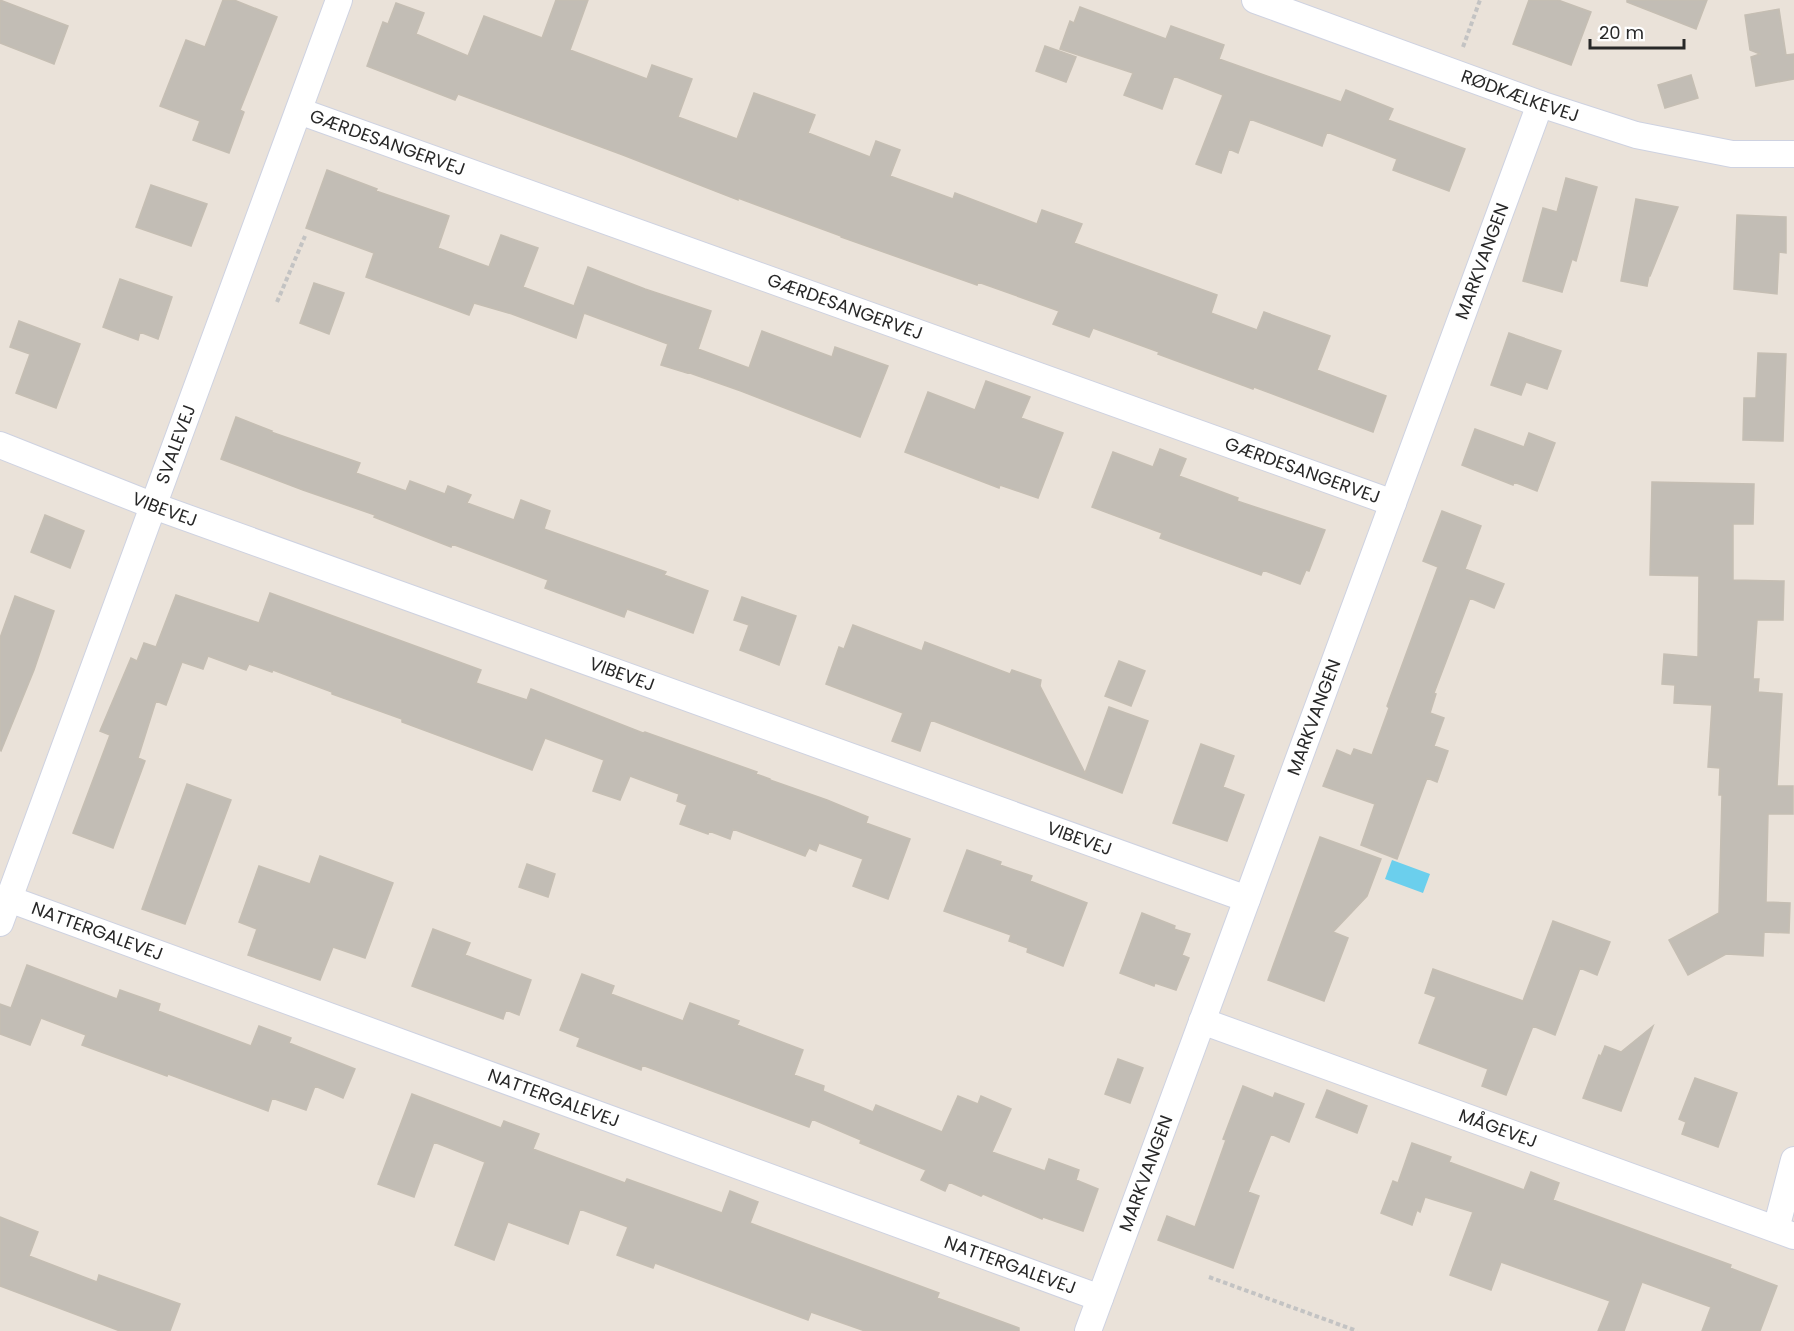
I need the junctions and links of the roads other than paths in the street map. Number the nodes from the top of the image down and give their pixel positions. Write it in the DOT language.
graph roads {
  1 [pos="339,0"];
  2 [pos="1255,0"];
  3 [pos="1540,104"];
  4 [pos="299,111"];
  5 [pos="1794,154"];
  6 [pos="0,445"];
  7 [pos="1393,503"];
  8 [pos="154,506"];
  9 [pos="9,898"];
  10 [pos="1247,899"];
  11 [pos="0,923"];
  12 [pos="1202,1021"];
  13 [pos="1794,1160"];
  14 [pos="1785,1232"];
  15 [pos="1100,1298"];
  16 [pos="1088,1331"];
  1 -- 4 [label="street, SVALEVEJ"];
  2 -- 3 [label="street, RØDKÆLKEVEJ"];
  3 -- 5 [label="street, RØDKÆLKEVEJ"];
  3 -- 7 [label="street, MARKVANGEN"];
  4 -- 7 [label="street, GÆRDESANGERVEJ"];
  4 -- 8 [label="street, SVALEVEJ"];
  6 -- 8 [label="street, VIBEVEJ"];
  7 -- 10 [label="street, MARKVANGEN"];
  8 -- 9 [label="street, SVALEVEJ"];
  8 -- 10 [label="street, VIBEVEJ"];
  9 -- 11 [label="street, SVALEVEJ"];
  9 -- 15 [label="street, NATTERGALEVEJ"];
  10 -- 12 [label="street, MARKVANGEN"];
  12 -- 14 [label="street, MÅGEVEJ"];
  12 -- 15 [label="street, MARKVANGEN"];
  13 -- 14 [label="street"];
  15 -- 16 [label="street, MARKVANGEN"];
}
